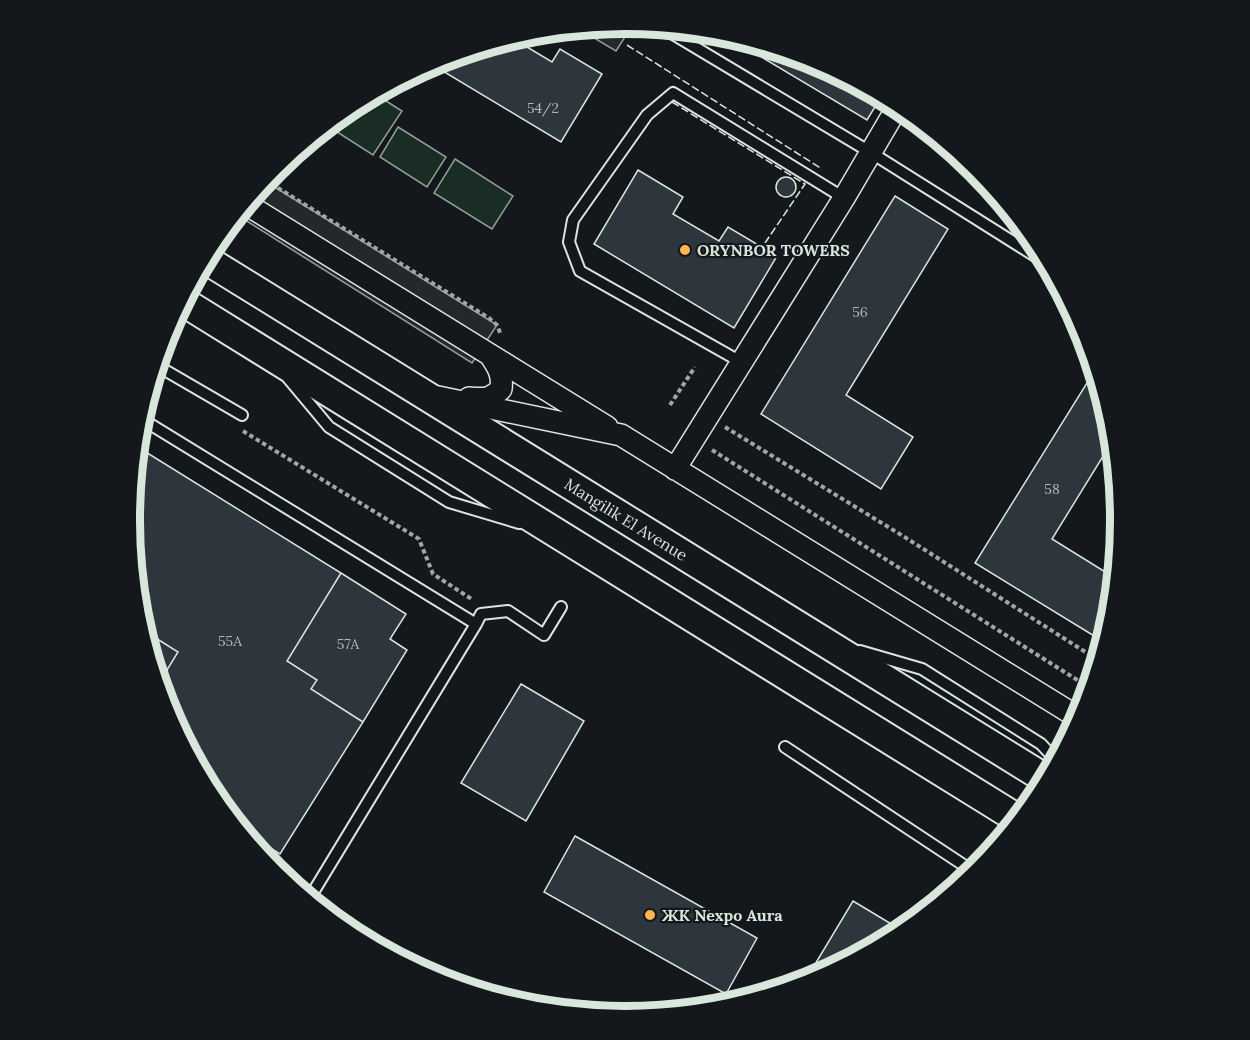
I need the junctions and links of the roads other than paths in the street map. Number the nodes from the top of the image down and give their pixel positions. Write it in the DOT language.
graph roads {
  1 [pos="680,38"];
  2 [pos="893,115"];
  3 [pos="870,152"];
  4 [pos="844,198"];
  5 [pos="253,208"];
  6 [pos="221,251"];
  7 [pos="1031,253"];
  8 [pos="213,264"];
  9 [pos="190,305"];
  10 [pos="316,328"];
  11 [pos="490,355"];
  12 [pos="741,362"];
  13 [pos="163,369"];
  14 [pos="423,394"];
  15 [pos="242,415"];
  16 [pos="149,423"];
  17 [pos="621,435"];
  18 [pos="675,469"];
  19 [pos="561,607"];
  20 [pos="476,624"];
  21 [pos="820,640"];
  22 [pos="1071,713"];
  23 [pos="784,747"];
  24 [pos="1050,754"];
  25 [pos="1038,774"];
  26 [pos="1011,815"];
  27 [pos="965,866"];
  28 [pos="313,892"];
  1 -- 3 [label="lane"];
  2 -- 3 [label="street"];
  3 -- 4 [label="street"];
  3 -- 7 [label="lane"];
  4 -- 12 [label="street"];
  4 -- 12 [label="lane"];
  5 -- 11 [label="street"];
  6 -- 10 [label="main road"];
  8 -- 10 [label="main road, Mangilik El Avenue"];
  9 -- 26 [label="main road"];
  10 -- 14 [label="main road, Mangilik El Avenue"];
  11 -- 14 [label="street"];
  11 -- 17 [label="street"];
  12 -- 18 [label="street"];
  13 -- 15 [label="lane"];
  14 -- 17 [label="street"];
  14 -- 21 [label="main road, Mangilik El Avenue"];
  16 -- 20 [label="lane"];
  17 -- 18 [label="street"];
  18 -- 22 [label="street"];
  19 -- 20 [label="lane"];
  20 -- 28 [label="lane"];
  21 -- 24 [label="lane"];
  21 -- 25 [label="main road, Mangilik El Avenue"];
  23 -- 27 [label="lane"];
}
